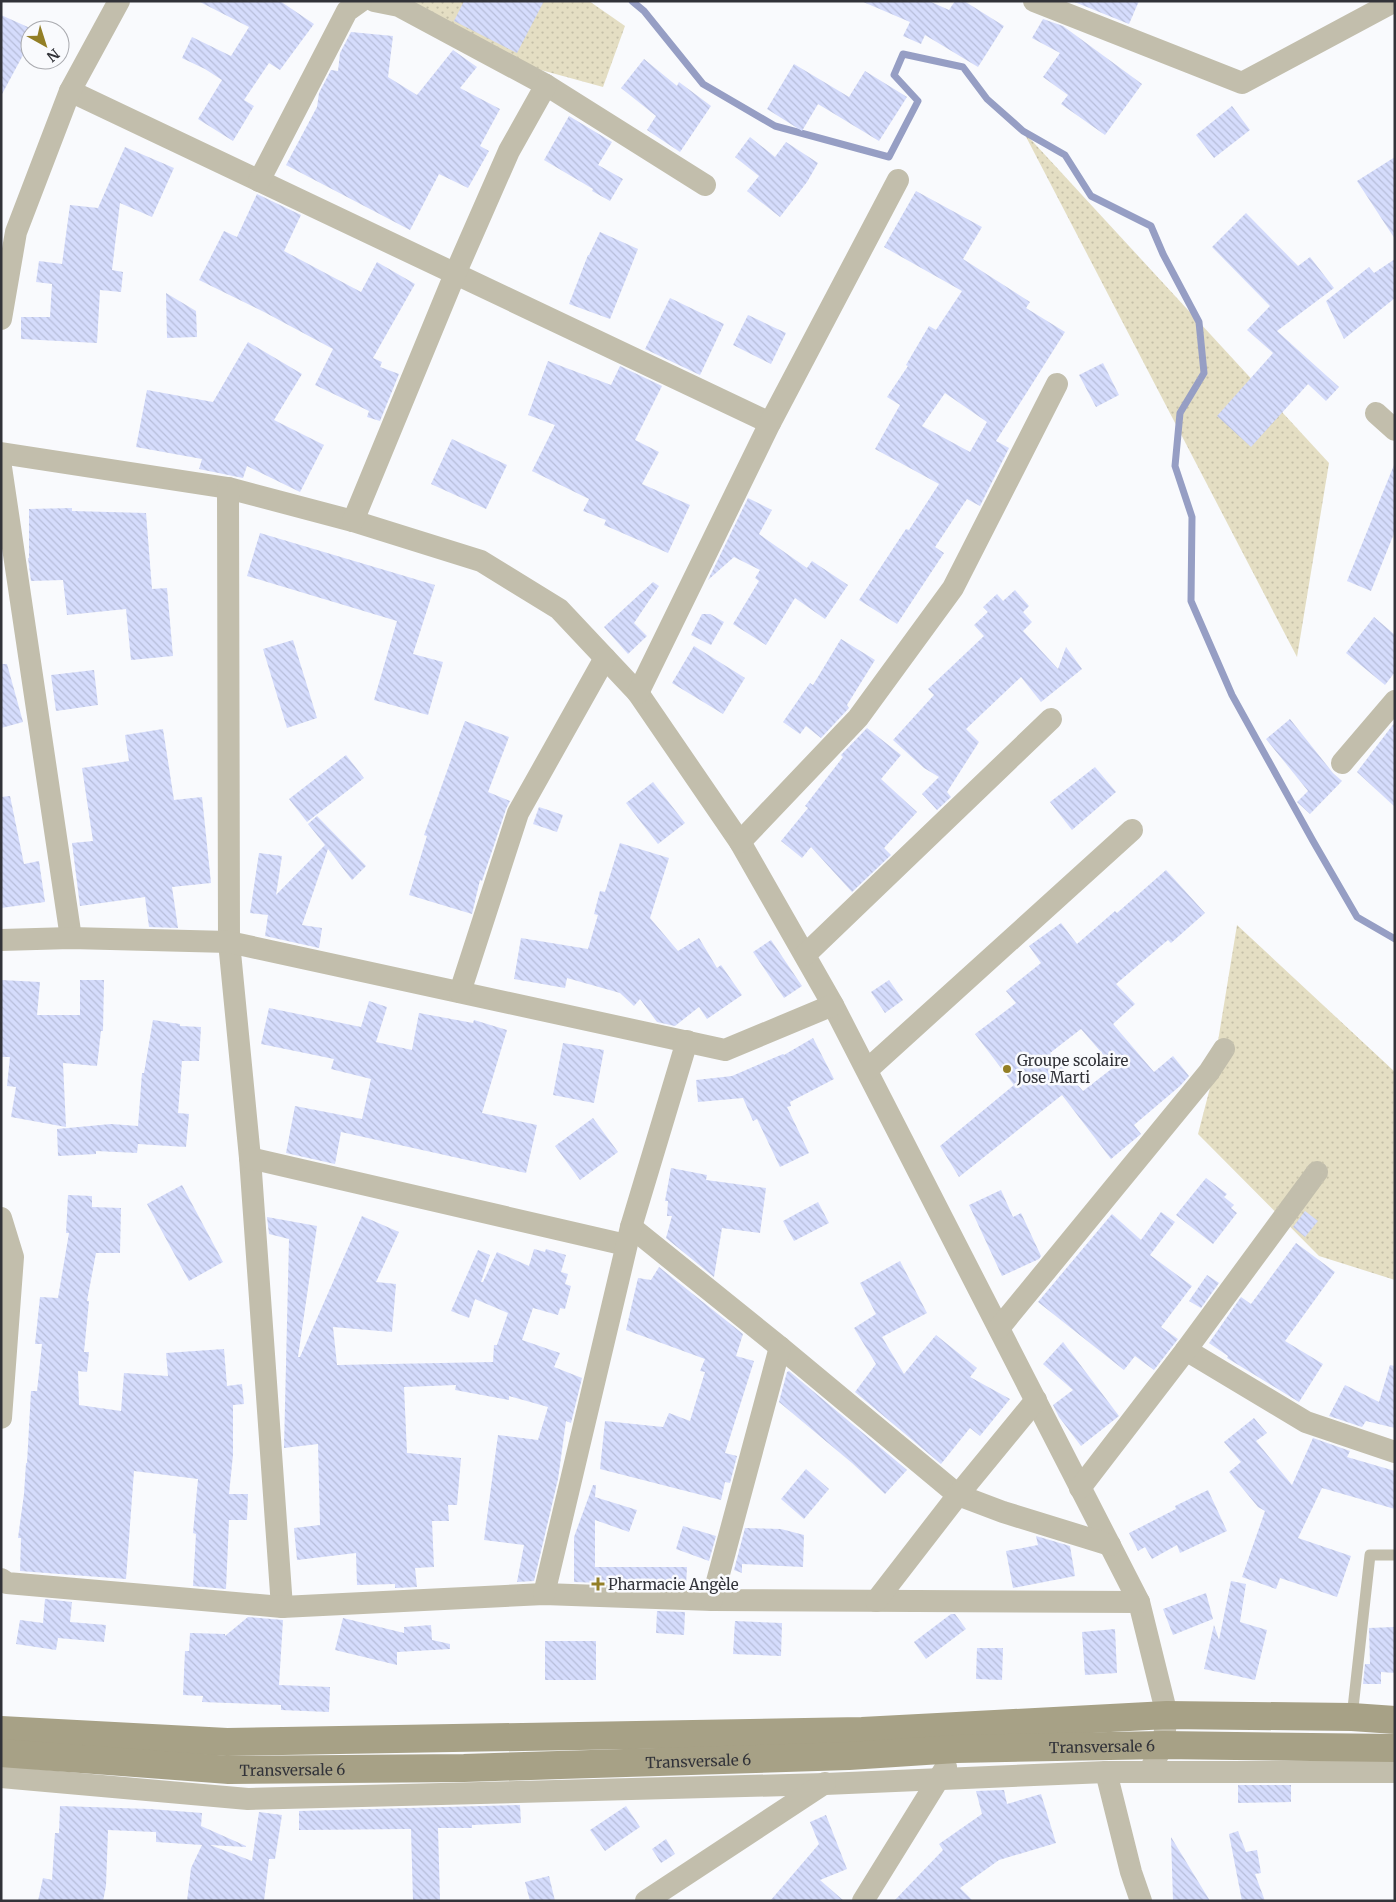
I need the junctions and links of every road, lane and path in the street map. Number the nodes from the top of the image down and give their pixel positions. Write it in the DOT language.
graph roads {
  1 [pos="119,1"];
  2 [pos="362,1"];
  3 [pos="374,1"];
  4 [pos="1034,1"];
  5 [pos="1395,1"];
  6 [pos="546,85"];
  7 [pos="70,91"];
  8 [pos="898,180"];
  9 [pos="260,181"];
  10 [pos="705,185"];
  11 [pos="8,234"];
  12 [pos="456,274"];
  13 [pos="1,319"];
  14 [pos="1057,384"];
  15 [pos="1376,413"];
  16 [pos="770,423"];
  17 [pos="1395,430"];
  18 [pos="1,454"];
  19 [pos="1,467"];
  20 [pos="228,488"];
  21 [pos="352,521"];
  22 [pos="605,658"];
  23 [pos="638,693"];
  24 [pos="1395,701"];
  25 [pos="1051,719"];
  26 [pos="1342,762"];
  27 [pos="1132,830"];
  28 [pos="740,842"];
  29 [pos="71,938"];
  30 [pos="1,940"];
  31 [pos="229,942"];
  32 [pos="805,955"];
  33 [pos="460,992"];
  34 [pos="833,1005"];
  35 [pos="687,1041"];
  36 [pos="1224,1049"];
  37 [pos="867,1070"];
  38 [pos="250,1158"];
  39 [pos="1317,1172"];
  40 [pos="1,1218"];
  41 [pos="629,1236"];
  42 [pos="998,1328"];
  43 [pos="780,1347"];
  44 [pos="1186,1350"];
  45 [pos="1036,1400"];
  46 [pos="1,1418"];
  47 [pos="1395,1452"];
  48 [pos="1080,1488"];
  49 [pos="958,1495"];
  50 [pos="1110,1545"];
  51 [pos="1395,1555"];
  52 [pos="1,1579"];
  53 [pos="544,1594"];
  54 [pos="712,1600"];
  55 [pos="876,1601"];
  56 [pos="1139,1602"];
  57 [pos="282,1607"];
  58 [pos="1167,1715"];
  59 [pos="1352,1717"];
  60 [pos="1395,1720"];
  61 [pos="1,1730"];
  62 [pos="1163,1746"];
  63 [pos="1322,1746"];
  64 [pos="1395,1748"];
  65 [pos="956,1749"];
  66 [pos="1,1753"];
  67 [pos="849,1756"];
  68 [pos="1106,1772"];
  69 [pos="1149,1772"];
  70 [pos="1317,1772"];
  71 [pos="1395,1772"];
  72 [pos="1,1777"];
  73 [pos="157,1778"];
  74 [pos="940,1778"];
  75 [pos="464,1780"];
  76 [pos="825,1784"];
  77 [pos="646,1901"];
  78 [pos="862,1901"];
  79 [pos="1141,1901"];
  1 -- 7 [label="street"];
  2 -- 9 [label="street"];
  3 -- 6 [label="street"];
  4 -- 5 [label="street"];
  6 -- 10 [label="street"];
  6 -- 12 [label="street"];
  7 -- 9 [label="street"];
  7 -- 11 [label="street"];
  8 -- 16 [label="street"];
  9 -- 12 [label="street"];
  11 -- 13 [label="street"];
  12 -- 16 [label="street"];
  12 -- 21 [label="street"];
  14 -- 28 [label="street"];
  15 -- 17 [label="street"];
  16 -- 23 [label="street"];
  18 -- 20 [label="street"];
  19 -- 29 [label="street"];
  20 -- 21 [label="street"];
  20 -- 31 [label="street"];
  21 -- 22 [label="street"];
  22 -- 23 [label="street"];
  22 -- 33 [label="street"];
  23 -- 28 [label="street"];
  24 -- 26 [label="street"];
  25 -- 32 [label="street"];
  27 -- 37 [label="street"];
  28 -- 32 [label="street"];
  29 -- 30 [label="street"];
  29 -- 31 [label="street"];
  31 -- 33 [label="street"];
  31 -- 38 [label="street"];
  32 -- 34 [label="street"];
  33 -- 35 [label="street"];
  34 -- 35 [label="street"];
  34 -- 37 [label="street"];
  35 -- 41 [label="street"];
  36 -- 42 [label="street"];
  37 -- 42 [label="street"];
  38 -- 41 [label="street"];
  38 -- 57 [label="street"];
  39 -- 44 [label="street"];
  40 -- 46 [label="street"];
  41 -- 43 [label="street"];
  41 -- 53 [label="street"];
  42 -- 45 [label="street"];
  43 -- 49 [label="street"];
  43 -- 54 [label="street"];
  44 -- 47 [label="street"];
  44 -- 48 [label="street"];
  45 -- 48 [label="street"];
  45 -- 49 [label="street"];
  48 -- 50 [label="street"];
  49 -- 50 [label="street"];
  49 -- 55 [label="street"];
  50 -- 56 [label="street"];
  51 -- 59 [label="lane"];
  52 -- 57 [label="street"];
  53 -- 54 [label="street"];
  53 -- 57 [label="street"];
  54 -- 55 [label="street"];
  55 -- 56 [label="street"];
  56 -- 58 [label="street"];
  58 -- 59 [label="main road, Transversale 6"];
  58 -- 61 [label="main road, Transversale 6"];
  58 -- 62 [label="street"];
  59 -- 60 [label="main road, Transversale 6"];
  62 -- 63 [label="main road, Transversale 6"];
  62 -- 65 [label="main road, Transversale 6"];
  62 -- 69 [label="street"];
  63 -- 64 [label="main road, Transversale 6"];
  63 -- 70 [label="street"];
  65 -- 67 [label="main road, Transversale 6"];
  65 -- 74 [label="street"];
  66 -- 73 [label="main road, Transversale 6"];
  67 -- 75 [label="main road, Transversale 6"];
  67 -- 76 [label="street"];
  68 -- 69 [label="street"];
  68 -- 74 [label="street"];
  68 -- 79 [label="street"];
  69 -- 70 [label="street"];
  70 -- 71 [label="street"];
  72 -- 73 [label="street"];
  73 -- 75 [label="main road, Transversale 6"];
  74 -- 76 [label="street"];
  74 -- 78 [label="street"];
  75 -- 76 [label="street"];
  76 -- 77 [label="street"];
}
